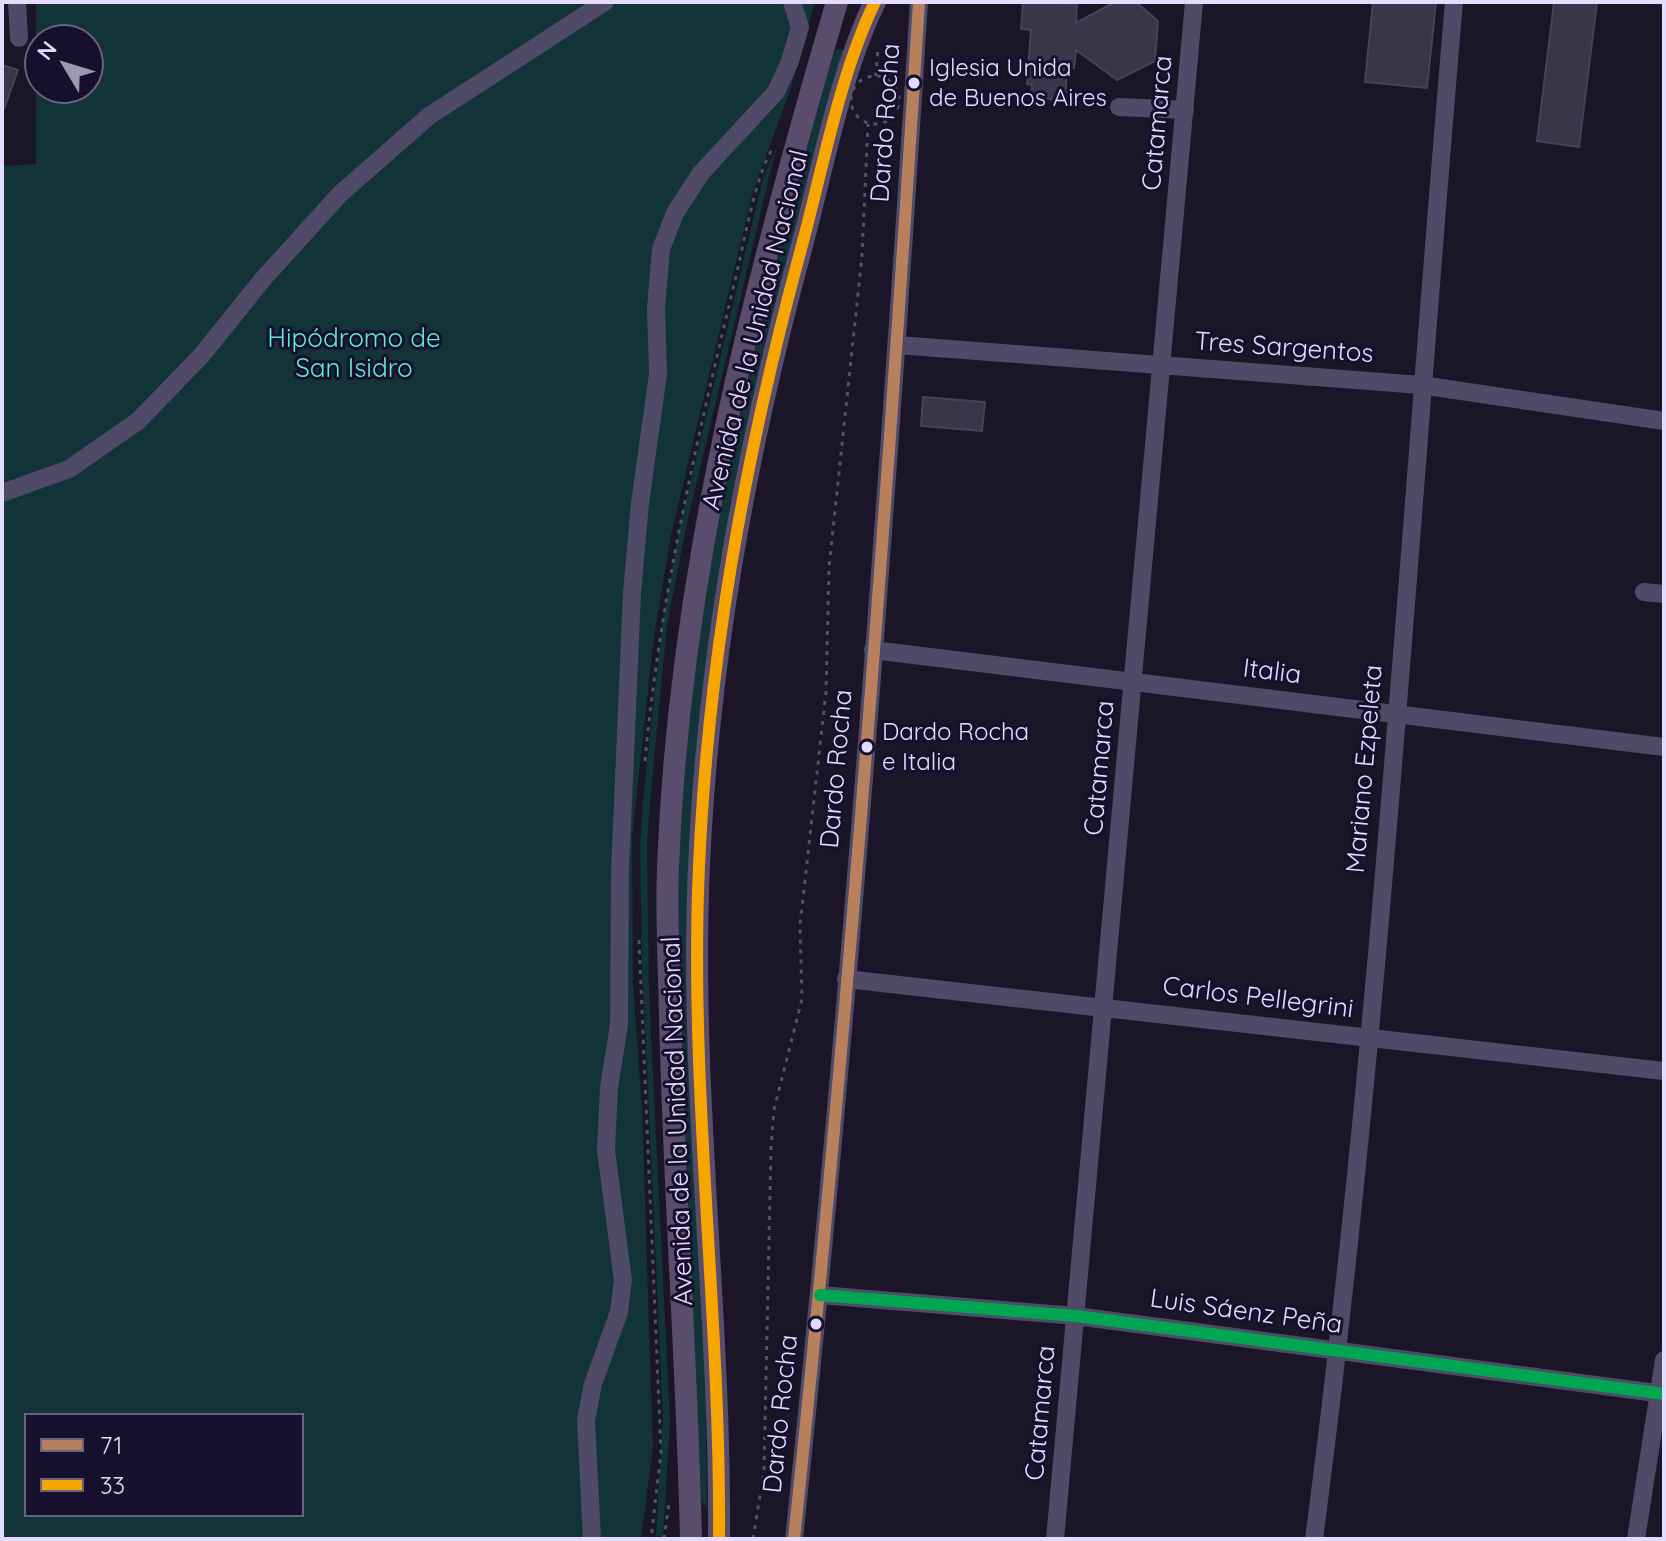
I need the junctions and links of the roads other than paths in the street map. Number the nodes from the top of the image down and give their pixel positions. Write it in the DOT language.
graph roads {
  1 [pos="17,2"];
  2 [pos="605,2"];
  3 [pos="792,2"];
  4 [pos="837,2"];
  5 [pos="875,2"];
  6 [pos="919,2"];
  7 [pos="1194,2"];
  8 [pos="1454,2"];
  9 [pos="19,38"];
  10 [pos="1119,107"];
  11 [pos="1185,110"];
  12 [pos="898,345"];
  13 [pos="1163,365"];
  14 [pos="1421,385"];
  15 [pos="1664,421"];
  16 [pos="2,493"];
  17 [pos="1644,592"];
  18 [pos="1664,594"];
  19 [pos="873,650"];
  20 [pos="1134,682"];
  21 [pos="1396,714"];
  22 [pos="1664,747"];
  23 [pos="846,979"];
  24 [pos="1105,1007"];
  25 [pos="1367,1037"];
  26 [pos="1664,1071"];
  27 [pos="820,1295"];
  28 [pos="1076,1316"];
  29 [pos="1338,1350"];
  30 [pos="1664,1360"];
  31 [pos="1662,1394"];
  32 [pos="592,1539"];
  33 [pos="691,1539"];
  34 [pos="719,1539"];
  35 [pos="794,1539"];
  36 [pos="1055,1539"];
  37 [pos="1314,1539"];
  38 [pos="1636,1539"];
  1 -- 9 [label="street"];
  2 -- 16 [label="street"];
  3 -- 32 [label="street"];
  4 -- 33 [label="main road, Avenida de la Unidad Nacional"];
  5 -- 34 [label="main road, Avenida de la Unidad Nacional"];
  6 -- 12 [label="street, Dardo Rocha"];
  7 -- 11 [label="street, Catamarca"];
  8 -- 14 [label="street, Mariano Ezpeleta"];
  10 -- 11 [label="street"];
  11 -- 13 [label="street, Catamarca"];
  12 -- 13 [label="street, Tres Sargentos"];
  12 -- 19 [label="street, Dardo Rocha"];
  13 -- 14 [label="street, Tres Sargentos"];
  13 -- 20 [label="street, Catamarca"];
  14 -- 15 [label="street, Tres Sargentos"];
  14 -- 21 [label="street, Mariano Ezpeleta"];
  17 -- 18 [label="street"];
  19 -- 20 [label="street, Italia"];
  19 -- 23 [label="street, Dardo Rocha"];
  20 -- 21 [label="street, Italia"];
  20 -- 24 [label="street, Catamarca"];
  21 -- 22 [label="street, Italia"];
  21 -- 25 [label="street, Mariano Ezpeleta"];
  23 -- 24 [label="street, Carlos Pellegrini"];
  23 -- 27 [label="street, Dardo Rocha"];
  24 -- 25 [label="street, Carlos Pellegrini"];
  24 -- 28 [label="street, Catamarca"];
  25 -- 26 [label="street, Carlos Pellegrini"];
  25 -- 29 [label="street, Mariano Ezpeleta"];
  27 -- 28 [label="street, Luis Sáenz Peña"];
  27 -- 35 [label="street, Dardo Rocha"];
  28 -- 29 [label="street, Luis Sáenz Peña"];
  28 -- 36 [label="street, Catamarca"];
  29 -- 31 [label="street, Luis Sáenz Peña"];
  29 -- 37 [label="street, Mariano Ezpeleta"];
  30 -- 31 [label="street"];
  31 -- 38 [label="street"];
}
